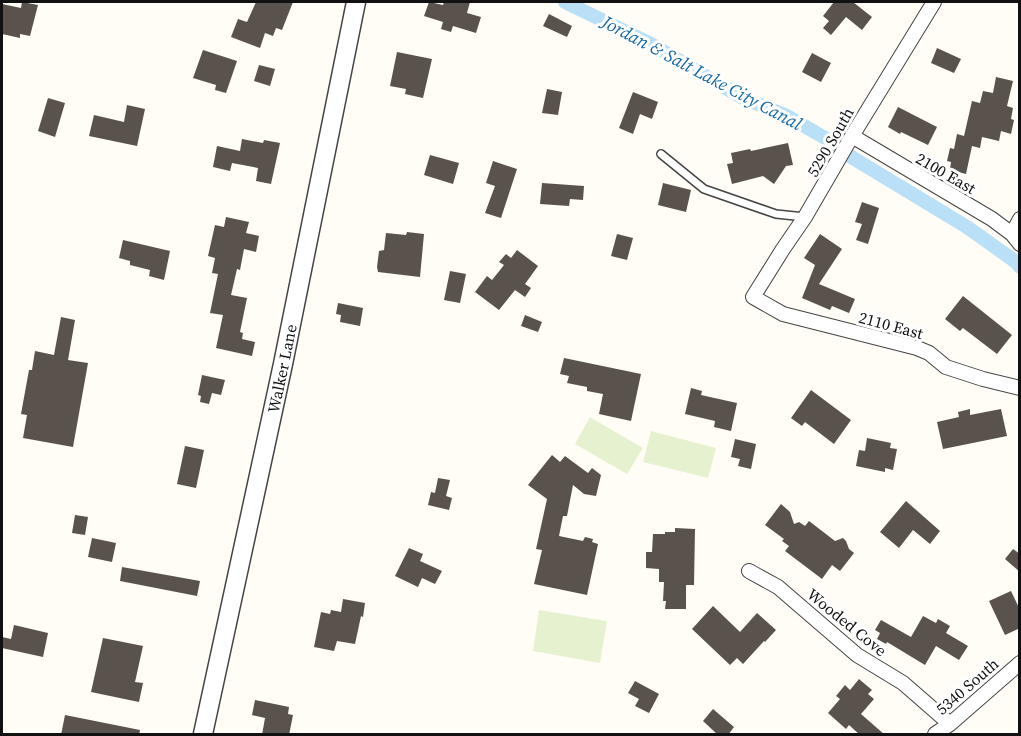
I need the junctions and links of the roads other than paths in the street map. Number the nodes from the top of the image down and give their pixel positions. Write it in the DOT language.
graph roads {
  1 [pos="356,2"];
  2 [pos="934,2"];
  3 [pos="846,148"];
  4 [pos="661,154"];
  5 [pos="806,217"];
  6 [pos="1020,219"];
  7 [pos="1016,239"];
  8 [pos="753,297"];
  9 [pos="1020,387"];
  10 [pos="749,571"];
  11 [pos="1020,663"];
  12 [pos="950,724"];
  13 [pos="203,735"];
  14 [pos="935,735"];
  1 -- 13 [label="street, Walker Lane"];
  2 -- 3 [label="street, 5290 South"];
  3 -- 5 [label="street, 5290 South"];
  3 -- 7 [label="street, 2100 East"];
  4 -- 5 [label="lane"];
  5 -- 8 [label="street, 5290 South"];
  6 -- 7 [label="street"];
  8 -- 9 [label="street, 2110 East"];
  10 -- 12 [label="street, Wooded Cove"];
  11 -- 12 [label="street, 5340 South"];
  12 -- 14 [label="street, 5340 South"];
}
